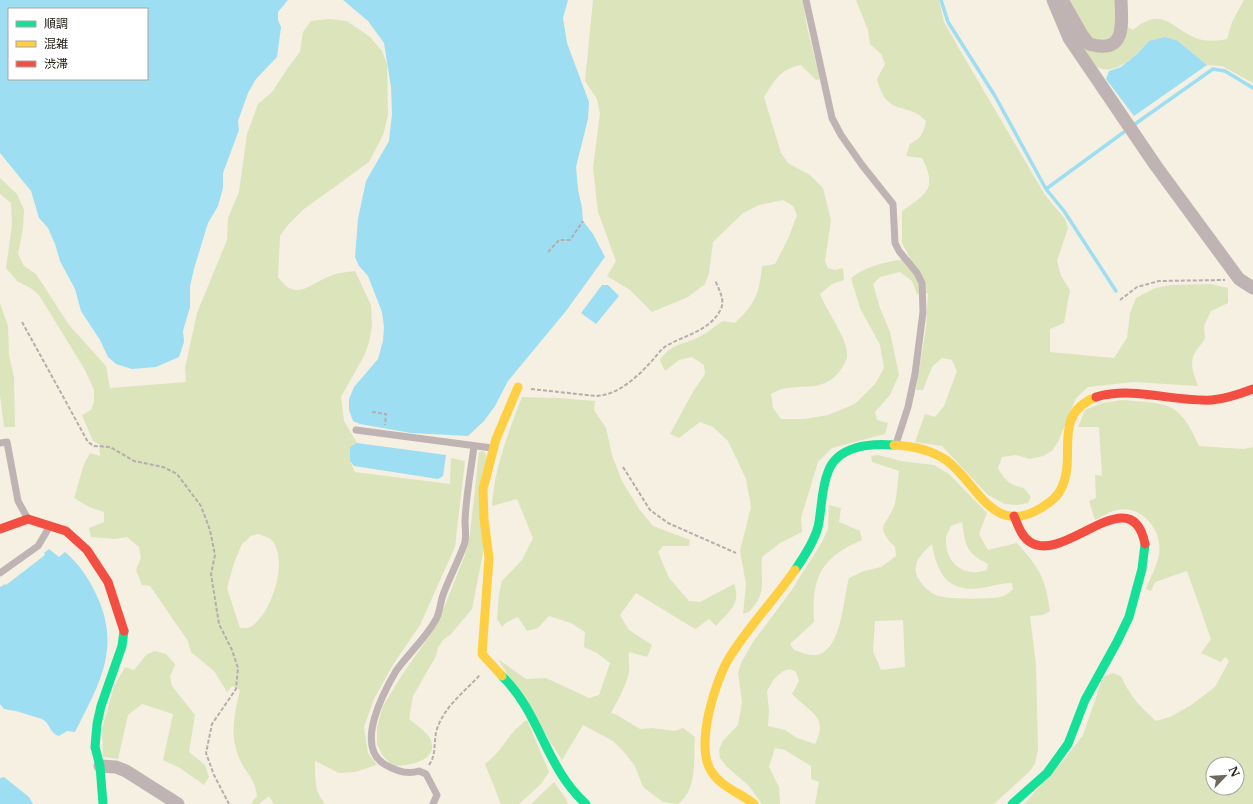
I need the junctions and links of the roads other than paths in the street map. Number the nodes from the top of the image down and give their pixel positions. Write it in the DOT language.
graph roads {
  1 [pos="806,0"];
  2 [pos="1054,0"];
  3 [pos="1062,0"];
  4 [pos="1121,0"];
  5 [pos="1253,288"];
  6 [pos="518,387"];
  7 [pos="1253,389"];
  8 [pos="356,430"];
  9 [pos="0,443"];
  10 [pos="896,445"];
  11 [pos="474,446"];
  12 [pos="494,448"];
  13 [pos="1014,516"];
  14 [pos="28,519"];
  15 [pos="50,526"];
  16 [pos="0,529"];
  17 [pos="0,573"];
  18 [pos="100,766"];
  19 [pos="103,804"];
  20 [pos="178,804"];
  21 [pos="433,804"];
  22 [pos="586,804"];
  23 [pos="754,804"];
  24 [pos="1012,804"];
  1 -- 10 [label="lane"];
  2 -- 5 [label="street"];
  3 -- 4 [label="street"];
  6 -- 12 [label="street"];
  7 -- 13 [label="street"];
  8 -- 11 [label="lane"];
  9 -- 14 [label="lane"];
  10 -- 13 [label="street"];
  10 -- 23 [label="street"];
  11 -- 12 [label="lane"];
  11 -- 21 [label="lane"];
  12 -- 22 [label="street"];
  13 -- 24 [label="street"];
  14 -- 15 [label="street"];
  14 -- 16 [label="street"];
  15 -- 17 [label="lane"];
  15 -- 18 [label="street"];
  18 -- 19 [label="street"];
  18 -- 20 [label="street"];
}
